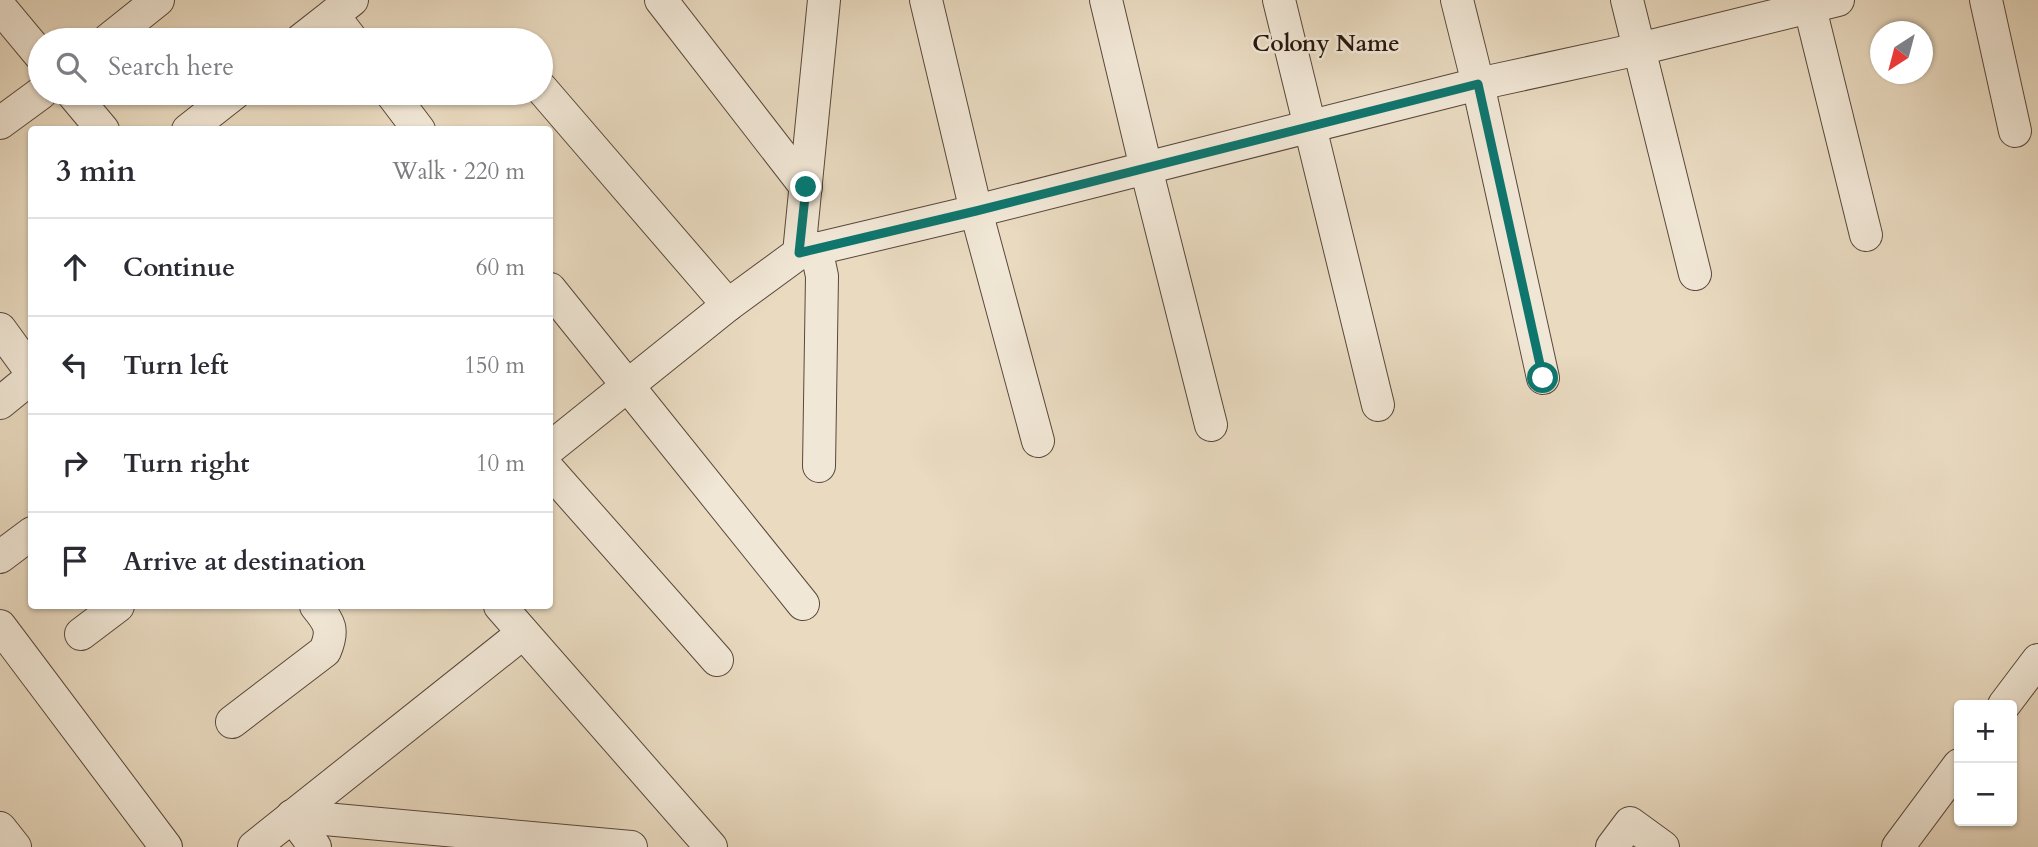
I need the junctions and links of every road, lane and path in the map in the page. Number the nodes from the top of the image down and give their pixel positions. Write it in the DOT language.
graph roads {
  1 [pos="158,0"];
  2 [pos="661,0"];
  3 [pos="824,0"];
  4 [pos="926,0"];
  5 [pos="1106,0"];
  6 [pos="1279,0"];
  7 [pos="1457,0"];
  8 [pos="1627,0"];
  9 [pos="1986,0"];
  10 [pos="1818,2"];
  11 [pos="343,7"];
  12 [pos="0,8"];
  13 [pos="123,28"];
  14 [pos="316,28"];
  15 [pos="349,28"];
  16 [pos="28,41"];
  17 [pos="1639,48"];
  18 [pos="1478,84"];
  19 [pos="553,102"];
  20 [pos="28,103"];
  21 [pos="82,105"];
  22 [pos="220,105"];
  23 [pos="400,105"];
  24 [pos="0,123"];
  25 [pos="100,126"];
  26 [pos="193,126"];
  27 [pos="416,126"];
  28 [pos="1309,126"];
  29 [pos="2015,131"];
  30 [pos="1146,168"];
  31 [pos="806,187"];
  32 [pos="976,211"];
  33 [pos="1866,235"];
  34 [pos="807,251"];
  35 [pos="1695,274"];
  36 [pos="553,293"];
  37 [pos="727,305"];
  38 [pos="0,329"];
  39 [pos="28,369"];
  40 [pos="28,378"];
  41 [pos="1543,378"];
  42 [pos="628,385"];
  43 [pos="0,403"];
  44 [pos="1378,405"];
  45 [pos="1212,425"];
  46 [pos="1038,441"];
  47 [pos="553,446"];
  48 [pos="819,466"];
  49 [pos="553,474"];
  50 [pos="28,536"];
  51 [pos="0,557"];
  52 [pos="803,604"];
  53 [pos="114,609"];
  54 [pos="318,609"];
  55 [pos="503,609"];
  56 [pos="0,626"];
  57 [pos="523,633"];
  58 [pos="81,634"];
  59 [pos="717,660"];
  60 [pos="2038,660"];
  61 [pos="2008,700"];
  62 [pos="232,722"];
  63 [pos="1954,772"];
  64 [pos="292,816"];
  65 [pos="0,828"];
  66 [pos="472,840"];
  67 [pos="15,847"];
  68 [pos="166,847"];
  69 [pos="254,847"];
  70 [pos="315,847"];
  71 [pos="631,847"];
  72 [pos="711,847"];
  73 [pos="1612,847"];
  74 [pos="1663,847"];
  75 [pos="1898,847"];
  1 -- 13 [label="street"];
  2 -- 31 [label="street"];
  3 -- 31 [label="street"];
  4 -- 32 [label="street"];
  5 -- 30 [label="street"];
  6 -- 28 [label="street"];
  7 -- 18 [label="street"];
  8 -- 17 [label="street"];
  9 -- 29 [label="street"];
  10 -- 17 [label="street"];
  10 -- 33 [label="street"];
  11 -- 14 [label="street"];
  11 -- 15 [label="street"];
  12 -- 16 [label="street"];
  17 -- 18 [label="street"];
  17 -- 35 [label="street"];
  18 -- 28 [label="street"];
  18 -- 41 [label="street"];
  19 -- 37 [label="street"];
  20 -- 24 [label="street"];
  21 -- 25 [label="street"];
  22 -- 26 [label="street"];
  23 -- 27 [label="street"];
  28 -- 30 [label="street"];
  28 -- 44 [label="street"];
  30 -- 32 [label="street"];
  30 -- 45 [label="street"];
  31 -- 34 [label="street"];
  32 -- 34 [label="street"];
  32 -- 46 [label="street"];
  34 -- 37 [label="street"];
  34 -- 48 [label="street"];
  36 -- 42 [label="street"];
  37 -- 42 [label="street"];
  38 -- 39 [label="street"];
  40 -- 43 [label="street"];
  42 -- 47 [label="street"];
  42 -- 52 [label="street"];
  49 -- 59 [label="street"];
  50 -- 51 [label="street"];
  53 -- 58 [label="street"];
  54 -- 62 [label="street"];
  55 -- 57 [label="street"];
  56 -- 68 [label="street"];
  57 -- 64 [label="street"];
  57 -- 72 [label="street"];
  60 -- 61 [label="street"];
  63 -- 75 [label="street"];
  64 -- 66 [label="street"];
  64 -- 69 [label="street"];
  64 -- 70 [label="street"];
  65 -- 67 [label="street"];
  66 -- 71 [label="street"];
  73 -- 74 [label="street"];
}
